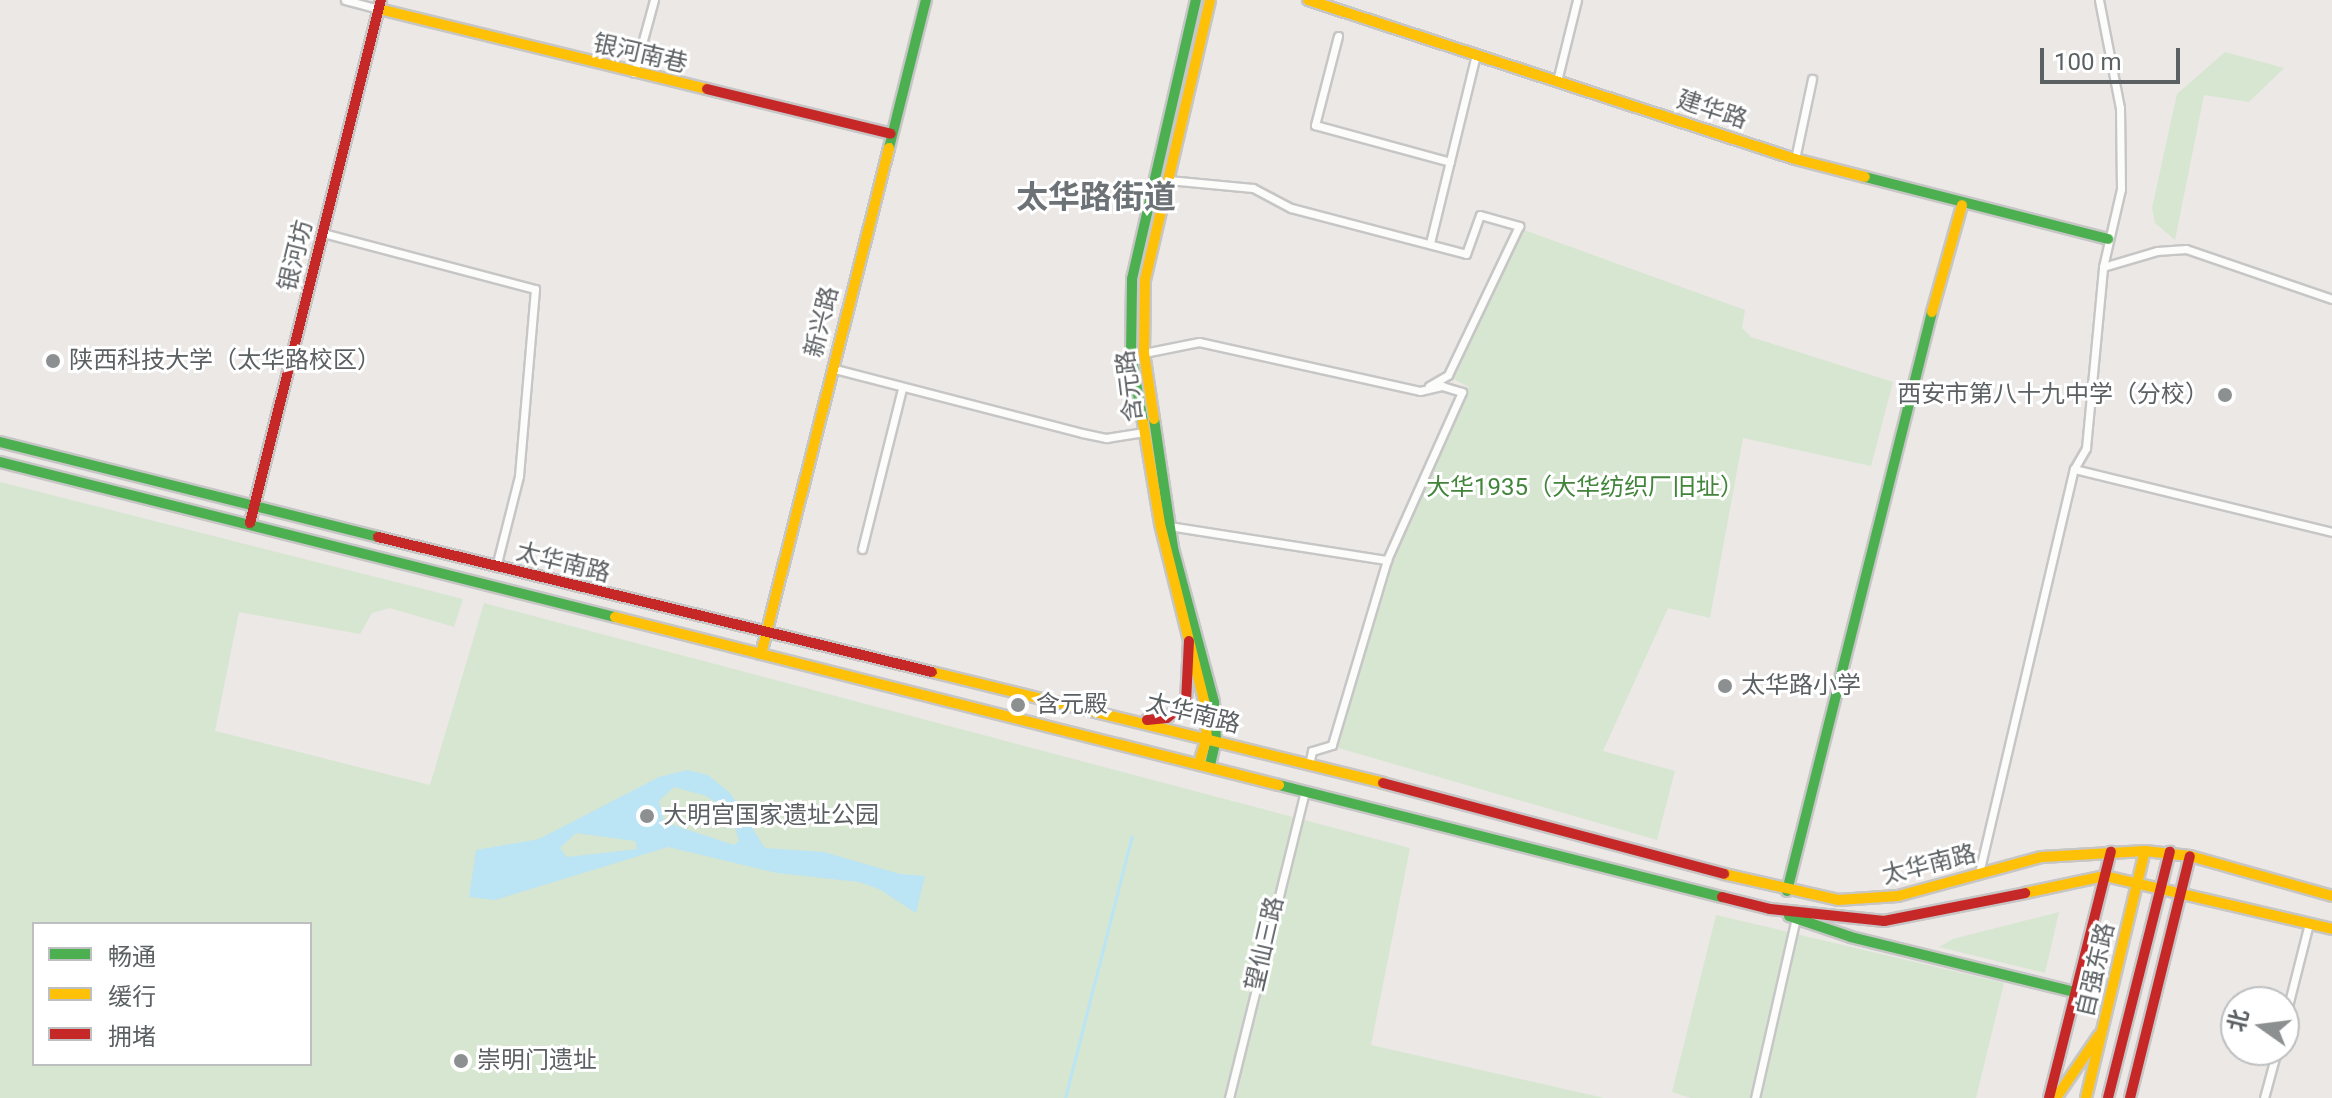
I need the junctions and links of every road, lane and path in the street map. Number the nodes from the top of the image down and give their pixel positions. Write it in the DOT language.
graph roads {
  1 [pos="345,0"];
  2 [pos="654,0"];
  3 [pos="926,0"];
  4 [pos="1196,0"];
  5 [pos="1210,0"];
  6 [pos="1308,0"];
  7 [pos="1577,0"];
  8 [pos="2099,0"];
  9 [pos="380,4"];
  10 [pos="1338,36"];
  11 [pos="1476,54"];
  12 [pos="634,73"];
  13 [pos="1812,79"];
  14 [pos="1557,81"];
  15 [pos="891,134"];
  16 [pos="1795,159"];
  17 [pos="1450,162"];
  18 [pos="1168,180"];
  19 [pos="1962,205"];
  20 [pos="323,233"];
  21 [pos="2108,239"];
  22 [pos="1430,243"];
  23 [pos="2103,267"];
  24 [pos="2332,299"];
  25 [pos="1144,353"];
  26 [pos="831,368"];
  27 [pos="902,388"];
  28 [pos="1420,391"];
  29 [pos="1143,432"];
  30 [pos="0,442"];
  31 [pos="0,462"];
  32 [pos="2074,469"];
  33 [pos="253,506"];
  34 [pos="250,523"];
  35 [pos="1169,526"];
  36 [pos="2332,532"];
  37 [pos="862,549"];
  38 [pos="1387,560"];
  39 [pos="496,567"];
  40 [pos="766,632"];
  41 [pos="1189,641"];
  42 [pos="761,654"];
  43 [pos="1136,721"];
  44 [pos="1212,738"];
  45 [pos="1204,765"];
  46 [pos="1309,765"];
  47 [pos="1305,791"];
  48 [pos="2145,851"];
  49 [pos="2111,852"];
  50 [pos="2170,852"];
  51 [pos="2190,856"];
  52 [pos="1979,873"];
  53 [pos="2105,876"];
  54 [pos="2138,880"];
  55 [pos="2162,886"];
  56 [pos="1787,891"];
  57 [pos="2182,891"];
  58 [pos="2332,896"];
  59 [pos="1770,909"];
  60 [pos="1796,918"];
  61 [pos="2309,923"];
  62 [pos="2332,929"];
  63 [pos="2293,986"];
  64 [pos="2075,992"];
  65 [pos="2102,1030"];
  66 [pos="2273,1066"];
  67 [pos="1229,1098"];
  68 [pos="1755,1098"];
  69 [pos="2049,1098"];
  70 [pos="2056,1098"];
  71 [pos="2086,1098"];
  72 [pos="2108,1098"];
  73 [pos="2130,1098"];
  74 [pos="2264,1098"];
  1 -- 9 [label="street"];
  2 -- 12 [label="street"];
  3 -- 15 [label="main road, 新兴路"];
  4 -- 29 [label="main road, 含元路"];
  5 -- 18 [label="main road, 含元路"];
  6 -- 11 [label="main road, 建华路"];
  7 -- 14 [label="street"];
  8 -- 21 [label="street"];
  9 -- 12 [label="main road, 银河南巷"];
  9 -- 20 [label="main road, 银河坊"];
  10 -- 17 [label="street"];
  11 -- 14 [label="main road, 建华路"];
  11 -- 17 [label="street"];
  12 -- 15 [label="main road, 银河南巷"];
  13 -- 16 [label="street"];
  14 -- 16 [label="main road, 建华路"];
  15 -- 26 [label="main road, 新兴路"];
  16 -- 19 [label="main road, 建华路"];
  17 -- 22 [label="street"];
  18 -- 22 [label="street"];
  18 -- 25 [label="main road, 含元路"];
  19 -- 21 [label="main road, 建华路"];
  19 -- 56 [label="main road"];
  20 -- 33 [label="main road, 银河坊"];
  20 -- 39 [label="street"];
  21 -- 23 [label="street"];
  22 -- 28 [label="street"];
  23 -- 24 [label="street"];
  23 -- 32 [label="street"];
  25 -- 28 [label="street"];
  25 -- 35 [label="main road, 含元路"];
  26 -- 27 [label="street"];
  26 -- 40 [label="main road, 新兴路"];
  27 -- 29 [label="street"];
  27 -- 37 [label="street"];
  28 -- 38 [label="street"];
  29 -- 41 [label="main road, 含元路"];
  30 -- 33 [label="main road, 太华南路"];
  31 -- 34 [label="main road, 太华南路"];
  32 -- 36 [label="street"];
  32 -- 52 [label="street"];
  33 -- 34 [label="main road, 银河坊"];
  33 -- 39 [label="main road, 太华南路"];
  34 -- 42 [label="main road, 太华南路"];
  35 -- 38 [label="street"];
  35 -- 44 [label="main road, 含元路"];
  38 -- 46 [label="street"];
  39 -- 40 [label="main road, 太华南路"];
  40 -- 42 [label="main road, 新兴路"];
  40 -- 43 [label="main road, 太华南路"];
  41 -- 43 [label="main road"];
  41 -- 44 [label="main road, 含元路"];
  42 -- 45 [label="main road, 太华南路"];
  43 -- 44 [label="main road, 太华南路"];
  44 -- 45 [label="main road, 含元路"];
  44 -- 46 [label="main road, 太华南路"];
  45 -- 47 [label="main road, 太华南路"];
  46 -- 56 [label="main road, 太华南路"];
  47 -- 59 [label="main road, 太华南路"];
  47 -- 67 [label="street, 望仙三路"];
  48 -- 49 [label="main road, 太华南路"];
  48 -- 50 [label="main road, 太华南路"];
  48 -- 54 [label="main road, 自强东路"];
  49 -- 52 [label="main road, 太华南路"];
  49 -- 53 [label="main road"];
  50 -- 51 [label="main road, 太华南路"];
  50 -- 55 [label="main road, 自强东路"];
  51 -- 57 [label="main road"];
  51 -- 58 [label="main road, 太华南路"];
  52 -- 56 [label="main road, 太华南路"];
  53 -- 54 [label="main road, 太华南路"];
  53 -- 59 [label="main road, 太华南路"];
  53 -- 64 [label="main road"];
  54 -- 55 [label="main road, 太华南路"];
  54 -- 65 [label="main road, 自强东路"];
  55 -- 57 [label="main road, 太华南路"];
  55 -- 72 [label="main road, 自强东路"];
  57 -- 61 [label="main road, 太华南路"];
  57 -- 73 [label="main road"];
  59 -- 60 [label="main road"];
  60 -- 64 [label="main road"];
  60 -- 68 [label="street"];
  61 -- 62 [label="main road, 太华南路"];
  61 -- 63 [label="street"];
  64 -- 69 [label="main road"];
  65 -- 70 [label="main road"];
  65 -- 71 [label="main road, 自强东路"];
  66 -- 74 [label="street"];
}
